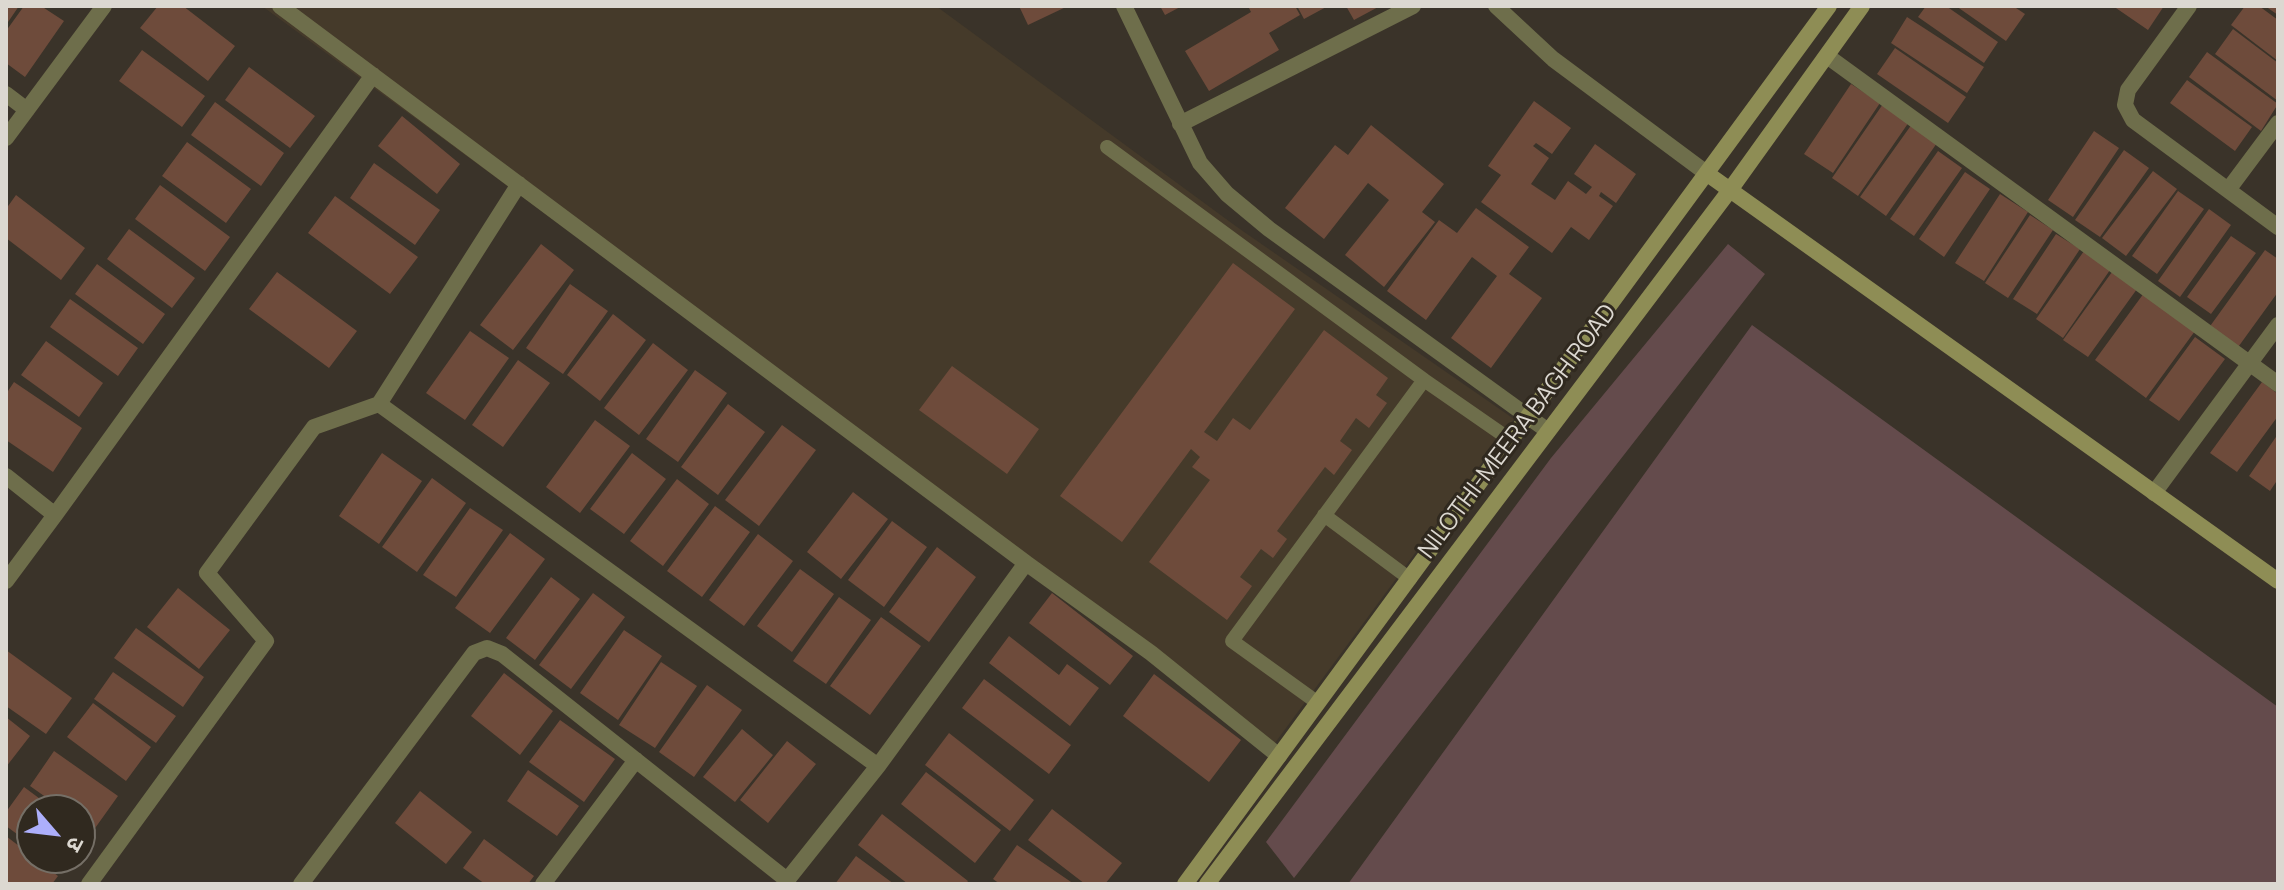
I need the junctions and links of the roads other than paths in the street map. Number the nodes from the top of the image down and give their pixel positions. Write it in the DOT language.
graph roads {
  1 [pos="104,6"];
  2 [pos="280,6"];
  3 [pos="1124,6"];
  4 [pos="1413,6"];
  5 [pos="1496,6"];
  6 [pos="1829,6"];
  7 [pos="1862,6"];
  8 [pos="2189,6"];
  9 [pos="1827,56"];
  10 [pos="373,75"];
  11 [pos="6,94"];
  12 [pos="27,110"];
  13 [pos="2278,123"];
  14 [pos="1180,124"];
  15 [pos="6,138"];
  16 [pos="1107,147"];
  17 [pos="1709,175"];
  18 [pos="519,184"];
  19 [pos="1730,190"];
  20 [pos="2228,190"];
  21 [pos="2278,227"];
  22 [pos="2278,325"];
  23 [pos="2250,363"];
  24 [pos="1424,380"];
  25 [pos="2278,384"];
  26 [pos="379,404"];
  27 [pos="1530,417"];
  28 [pos="1548,431"];
  29 [pos="1512,441"];
  30 [pos="6,476"];
  31 [pos="2154,493"];
  32 [pos="55,515"];
  33 [pos="1324,515"];
  34 [pos="1026,563"];
  35 [pos="1410,579"];
  36 [pos="6,581"];
  37 [pos="2278,581"];
  38 [pos="1318,703"];
  39 [pos="1279,756"];
  40 [pos="636,760"];
  41 [pos="878,766"];
  42 [pos="785,882"];
  43 [pos="1210,883"];
  44 [pos="89,884"];
  45 [pos="301,884"];
  46 [pos="543,884"];
  47 [pos="1185,884"];
  1 -- 12 [label="street"];
  2 -- 10 [label="street"];
  3 -- 14 [label="street"];
  4 -- 14 [label="street"];
  5 -- 17 [label="street"];
  6 -- 17 [label="street, NILOTHI-MEERA BAGH ROAD"];
  7 -- 9 [label="street, NILOTHI-MEERA BAGH ROAD"];
  8 -- 20 [label="street"];
  9 -- 19 [label="street, NILOTHI-MEERA BAGH ROAD"];
  9 -- 23 [label="street"];
  10 -- 18 [label="street"];
  10 -- 32 [label="street"];
  11 -- 12 [label="street"];
  12 -- 15 [label="street"];
  13 -- 20 [label="street"];
  14 -- 27 [label="street"];
  16 -- 24 [label="lane"];
  17 -- 19 [label="street"];
  17 -- 27 [label="street, NILOTHI-MEERA BAGH ROAD"];
  18 -- 26 [label="street"];
  18 -- 34 [label="street"];
  19 -- 28 [label="street, NILOTHI-MEERA BAGH ROAD"];
  19 -- 31 [label="street"];
  20 -- 21 [label="street"];
  22 -- 23 [label="street"];
  23 -- 25 [label="street"];
  23 -- 31 [label="street"];
  24 -- 29 [label="lane"];
  24 -- 33 [label="lane"];
  26 -- 41 [label="street"];
  26 -- 44 [label="street"];
  27 -- 28 [label="street"];
  27 -- 29 [label="street, NILOTHI-MEERA BAGH ROAD"];
  28 -- 43 [label="street, NILOTHI-MEERA BAGH ROAD"];
  29 -- 35 [label="street, NILOTHI-MEERA BAGH ROAD"];
  30 -- 32 [label="street"];
  31 -- 37 [label="street"];
  32 -- 36 [label="street"];
  33 -- 35 [label="lane"];
  33 -- 38 [label="lane"];
  34 -- 39 [label="street"];
  34 -- 41 [label="street"];
  35 -- 38 [label="street, NILOTHI-MEERA BAGH ROAD"];
  38 -- 39 [label="street, NILOTHI-MEERA BAGH ROAD"];
  39 -- 47 [label="street, NILOTHI-MEERA BAGH ROAD"];
  40 -- 42 [label="street"];
  40 -- 45 [label="street"];
  40 -- 46 [label="street"];
  41 -- 42 [label="street"];
}
